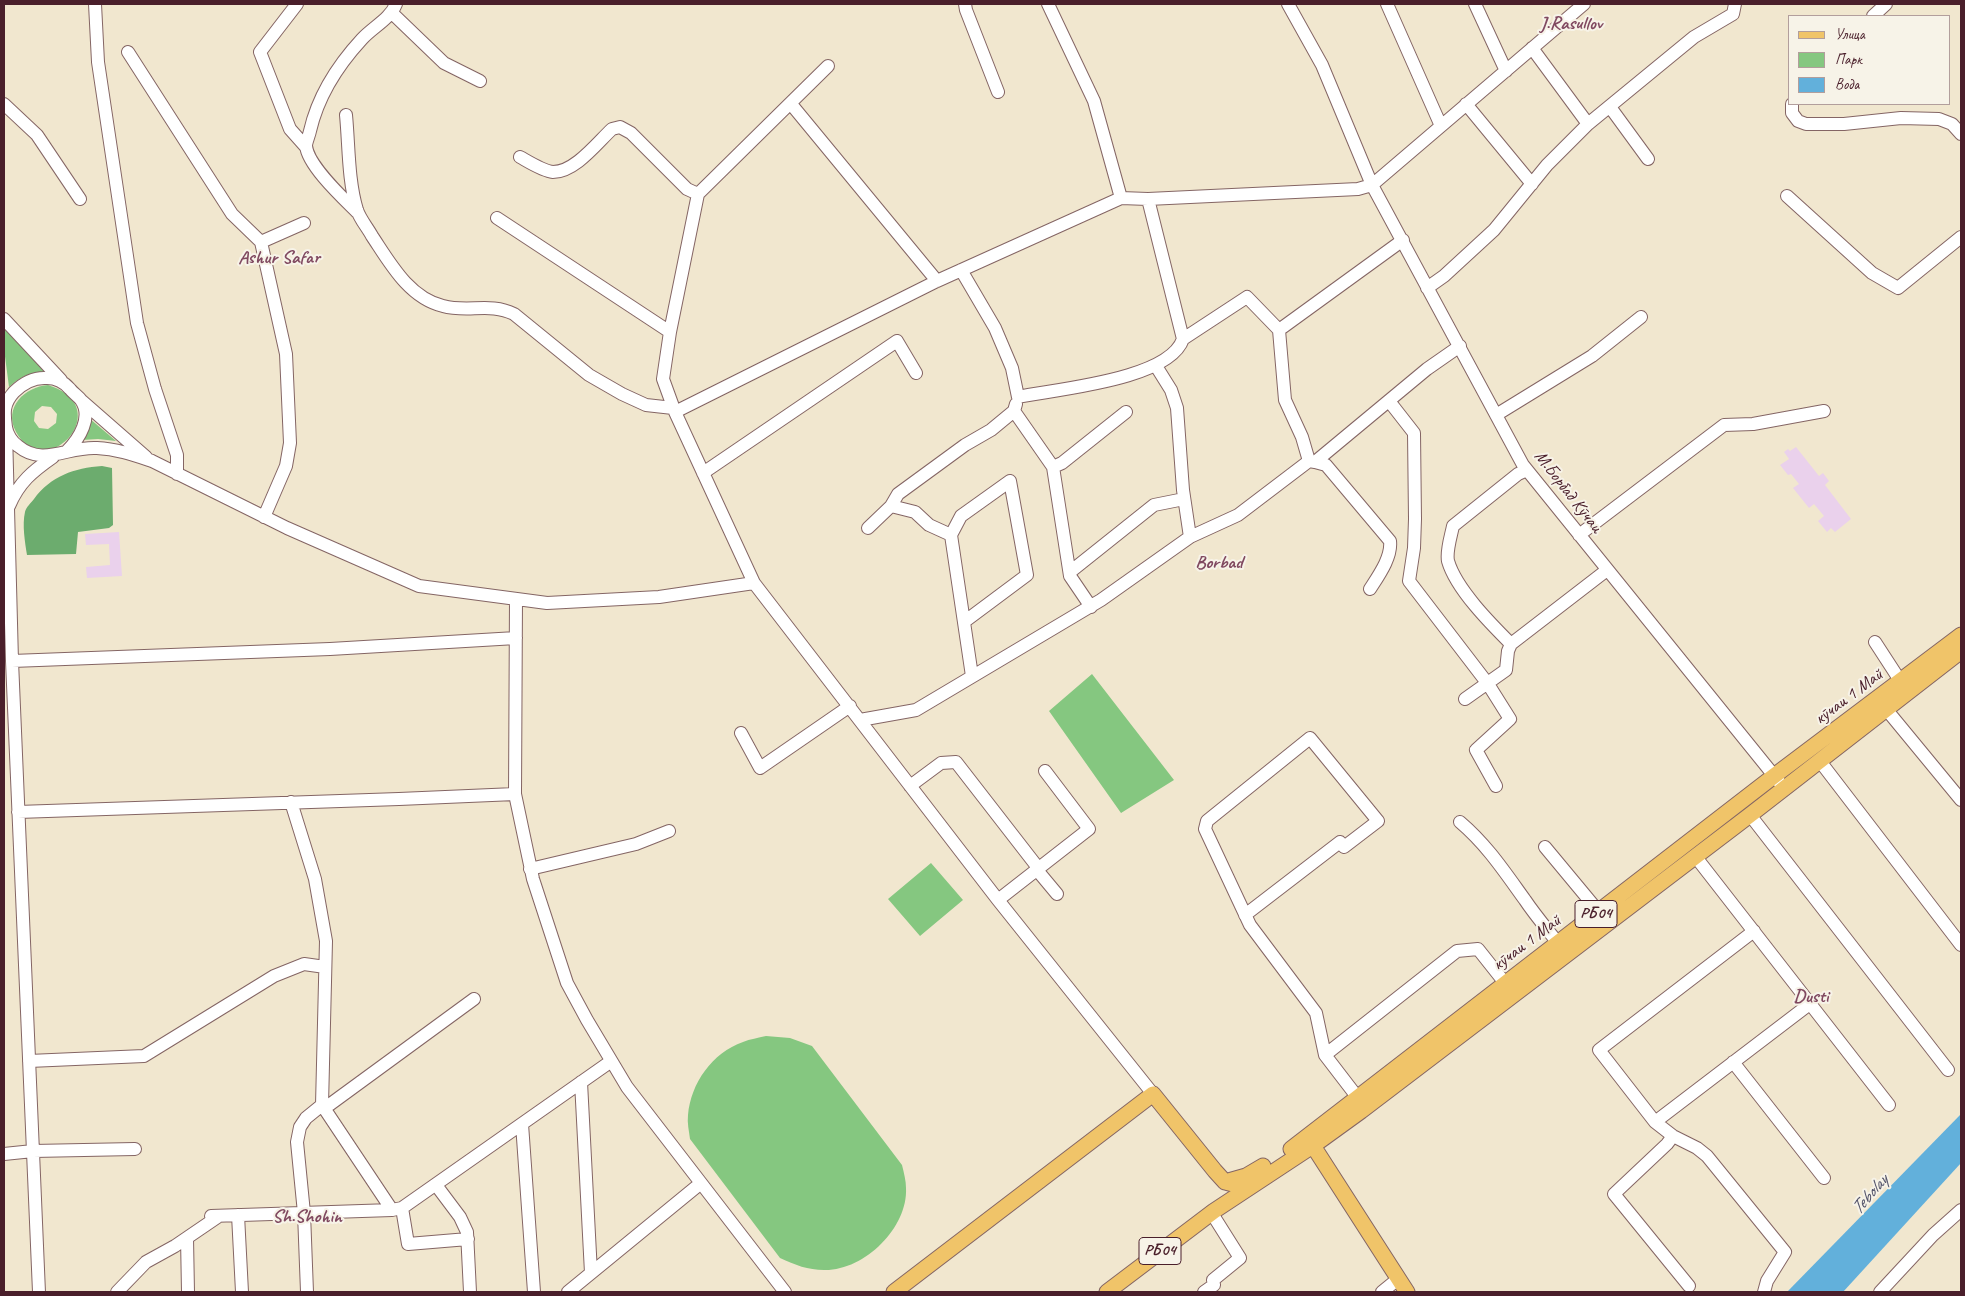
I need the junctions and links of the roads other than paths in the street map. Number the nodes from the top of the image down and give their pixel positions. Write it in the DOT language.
graph roads {
  1 [pos="95,4"];
  2 [pos="297,4"];
  3 [pos="965,4"];
  4 [pos="1048,4"];
  5 [pos="1288,4"];
  6 [pos="1387,4"];
  7 [pos="1475,4"];
  8 [pos="1584,4"];
  9 [pos="1735,4"];
  10 [pos="1886,4"];
  11 [pos="394,8"];
  12 [pos="1570,8"];
  13 [pos="1874,15"];
  14 [pos="1532,48"];
  15 [pos="128,52"];
  16 [pos="828,66"];
  17 [pos="1506,71"];
  18 [pos="480,81"];
  19 [pos="998,92"];
  20 [pos="4,104"];
  21 [pos="791,104"];
  22 [pos="1466,104"];
  23 [pos="1792,105"];
  24 [pos="1610,107"];
  25 [pos="346,115"];
  26 [pos="1588,124"];
  27 [pos="1441,126"];
  28 [pos="1961,134"];
  29 [pos="306,147"];
  30 [pos="520,157"];
  31 [pos="1648,159"];
  32 [pos="1372,184"];
  33 [pos="1532,184"];
  34 [pos="698,194"];
  35 [pos="1787,196"];
  36 [pos="1121,198"];
  37 [pos="80,199"];
  38 [pos="1148,199"];
  39 [pos="358,212"];
  40 [pos="497,218"];
  41 [pos="304,223"];
  42 [pos="1961,237"];
  43 [pos="1403,240"];
  44 [pos="262,242"];
  45 [pos="961,270"];
  46 [pos="937,281"];
  47 [pos="1427,288"];
  48 [pos="1642,317"];
  49 [pos="4,320"];
  50 [pos="1279,330"];
  51 [pos="670,332"];
  52 [pos="1183,339"];
  53 [pos="1460,346"];
  54 [pos="1156,366"];
  55 [pos="916,373"];
  56 [pos="63,382"];
  57 [pos="1018,397"];
  58 [pos="82,401"];
  59 [pos="1389,401"];
  60 [pos="4,405"];
  61 [pos="674,410"];
  62 [pos="1014,411"];
  63 [pos="1824,411"];
  64 [pos="1126,412"];
  65 [pos="1496,415"];
  66 [pos="6,432"];
  67 [pos="67,450"];
  68 [pos="54,456"];
  69 [pos="1312,461"];
  70 [pos="152,462"];
  71 [pos="1054,467"];
  72 [pos="1527,470"];
  73 [pos="703,473"];
  74 [pos="177,474"];
  75 [pos="1184,499"];
  76 [pos="891,506"];
  77 [pos="8,510"];
  78 [pos="264,517"];
  79 [pos="6,528"];
  80 [pos="868,528"];
  81 [pos="951,535"];
  82 [pos="1579,535"];
  83 [pos="1190,537"];
  84 [pos="1391,548"];
  85 [pos="1414,548"];
  86 [pos="1607,570"];
  87 [pos="1070,572"];
  88 [pos="754,583"];
  89 [pos="1370,589"];
  90 [pos="516,599"];
  91 [pos="1090,606"];
  92 [pos="964,622"];
  93 [pos="1961,635"];
  94 [pos="516,638"];
  95 [pos="1875,642"];
  96 [pos="1511,644"];
  97 [pos="1961,651"];
  98 [pos="12,661"];
  99 [pos="972,676"];
  100 [pos="1901,682"];
  101 [pos="1488,684"];
  102 [pos="1465,699"];
  103 [pos="850,706"];
  104 [pos="1886,709"];
  105 [pos="860,720"];
  106 [pos="741,733"];
  107 [pos="1819,760"];
  108 [pos="1045,771"];
  109 [pos="1774,776"];
  110 [pos="910,786"];
  111 [pos="1496,786"];
  112 [pos="1784,788"];
  113 [pos="516,794"];
  114 [pos="1961,800"];
  115 [pos="291,802"];
  116 [pos="18,812"];
  117 [pos="1750,815"];
  118 [pos="1460,822"];
  119 [pos="669,831"];
  120 [pos="1545,847"];
  121 [pos="1696,856"];
  122 [pos="530,869"];
  123 [pos="1038,870"];
  124 [pos="1056,894"];
  125 [pos="998,900"];
  126 [pos="1599,912"];
  127 [pos="1245,915"];
  128 [pos="1754,931"];
  129 [pos="1558,943"];
  130 [pos="1961,945"];
  131 [pos="325,967"];
  132 [pos="1505,983"];
  133 [pos="474,998"];
  134 [pos="1811,1003"];
  135 [pos="1325,1056"];
  136 [pos="29,1061"];
  137 [pos="610,1062"];
  138 [pos="1733,1062"];
  139 [pos="1948,1070"];
  140 [pos="581,1082"];
  141 [pos="1152,1094"];
  142 [pos="1358,1098"];
  143 [pos="1889,1105"];
  144 [pos="323,1106"];
  145 [pos="1656,1122"];
  146 [pos="522,1124"];
  147 [pos="1673,1136"];
  148 [pos="1311,1141"];
  149 [pos="135,1149"];
  150 [pos="33,1151"];
  151 [pos="4,1154"];
  152 [pos="1824,1178"];
  153 [pos="1225,1182"];
  154 [pos="701,1183"];
  155 [pos="436,1185"];
  156 [pos="1250,1186"];
  157 [pos="397,1209"];
  158 [pos="1961,1210"];
  159 [pos="1212,1212"];
  160 [pos="304,1213"];
  161 [pos="238,1215"];
  162 [pos="187,1238"];
  163 [pos="468,1240"];
  164 [pos="591,1273"];
  165 [pos="129,1278"];
  166 [pos="1398,1280"];
  167 [pos="1689,1286"];
  168 [pos="40,1292"];
  169 [pos="117,1292"];
  170 [pos="130,1292"];
  171 [pos="188,1292"];
  172 [pos="242,1292"];
  173 [pos="307,1292"];
  174 [pos="470,1292"];
  175 [pos="534,1292"];
  176 [pos="568,1292"];
  177 [pos="785,1292"];
  178 [pos="894,1292"];
  179 [pos="1107,1292"];
  180 [pos="1204,1292"];
  181 [pos="1382,1292"];
  182 [pos="1407,1292"];
  183 [pos="1764,1292"];
  184 [pos="1880,1292"];
  1 -- 74 [label="street"];
  2 -- 29 [label="street"];
  3 -- 19 [label="street"];
  4 -- 36 [label="street"];
  5 -- 32 [label="street, М.Борбад Кӯчаи"];
  6 -- 27 [label="street"];
  7 -- 17 [label="street"];
  8 -- 12 [label="street"];
  9 -- 24 [label="street"];
  10 -- 13 [label="street"];
  11 -- 18 [label="street"];
  11 -- 29 [label="street"];
  12 -- 14 [label="street"];
  14 -- 17 [label="street"];
  14 -- 26 [label="street"];
  15 -- 44 [label="street"];
  16 -- 21 [label="street"];
  17 -- 22 [label="street"];
  20 -- 37 [label="street"];
  21 -- 34 [label="street"];
  21 -- 46 [label="street"];
  22 -- 27 [label="street"];
  22 -- 33 [label="street"];
  23 -- 28 [label="street"];
  24 -- 26 [label="street"];
  24 -- 31 [label="street"];
  25 -- 39 [label="street"];
  26 -- 33 [label="street"];
  27 -- 32 [label="street"];
  29 -- 39 [label="street"];
  30 -- 34 [label="street"];
  32 -- 38 [label="street"];
  32 -- 43 [label="street, М.Борбад Кӯчаи"];
  33 -- 47 [label="street"];
  34 -- 51 [label="street"];
  35 -- 42 [label="street"];
  36 -- 38 [label="street"];
  36 -- 45 [label="street"];
  38 -- 52 [label="street"];
  39 -- 61 [label="street"];
  40 -- 51 [label="street"];
  41 -- 44 [label="street"];
  43 -- 47 [label="street, М.Борбад Кӯчаи"];
  43 -- 50 [label="street"];
  44 -- 78 [label="street"];
  45 -- 46 [label="street"];
  45 -- 57 [label="street"];
  46 -- 61 [label="street"];
  47 -- 53 [label="street, М.Борбад Кӯчаи"];
  48 -- 65 [label="street"];
  49 -- 56 [label="street"];
  50 -- 52 [label="street"];
  50 -- 69 [label="street"];
  51 -- 61 [label="street"];
  52 -- 54 [label="street"];
  53 -- 59 [label="street"];
  53 -- 65 [label="street, М.Борбад Кӯчаи"];
  54 -- 57 [label="street"];
  54 -- 75 [label="street"];
  55 -- 73 [label="street"];
  56 -- 58 [label="street"];
  56 -- 60 [label="street"];
  57 -- 62 [label="street"];
  58 -- 67 [label="street"];
  58 -- 70 [label="street"];
  59 -- 69 [label="street"];
  59 -- 85 [label="street"];
  60 -- 66 [label="street"];
  61 -- 73 [label="street"];
  62 -- 71 [label="street"];
  62 -- 76 [label="street"];
  63 -- 82 [label="street"];
  64 -- 71 [label="street"];
  65 -- 72 [label="street, М.Борбад Кӯчаи"];
  66 -- 68 [label="street"];
  66 -- 77 [label="street"];
  67 -- 68 [label="street"];
  67 -- 70 [label="street"];
  68 -- 77 [label="street"];
  69 -- 83 [label="street"];
  69 -- 84 [label="street"];
  70 -- 74 [label="street"];
  71 -- 87 [label="street"];
  72 -- 82 [label="street, М.Борбад Кӯчаи"];
  72 -- 96 [label="street"];
  73 -- 88 [label="street"];
  74 -- 78 [label="street"];
  75 -- 83 [label="street"];
  75 -- 87 [label="street"];
  76 -- 80 [label="street"];
  76 -- 81 [label="street"];
  77 -- 79 [label="street"];
  78 -- 90 [label="street"];
  79 -- 98 [label="street"];
  81 -- 92 [label="street"];
  81 -- 92 [label="street"];
  82 -- 86 [label="street, М.Борбад Кӯчаи"];
  83 -- 91 [label="street"];
  84 -- 85 [label="street"];
  84 -- 89 [label="street"];
  85 -- 101 [label="street"];
  86 -- 96 [label="street"];
  86 -- 109 [label="street, М.Борбад Кӯчаи"];
  87 -- 91 [label="street"];
  88 -- 90 [label="street"];
  88 -- 103 [label="street"];
  90 -- 94 [label="street"];
  91 -- 99 [label="street"];
  92 -- 99 [label="street"];
  93 -- 100 [label="main road, кӯчаи 1 Май / РБ04"];
  94 -- 98 [label="street"];
  94 -- 113 [label="street"];
  95 -- 100 [label="street"];
  96 -- 101 [label="street"];
  97 -- 104 [label="main road, кӯчаи 1 Май / РБ04"];
  98 -- 116 [label="street"];
  99 -- 105 [label="street"];
  100 -- 109 [label="main road, кӯчаи 1 Май / РБ04"];
  101 -- 102 [label="street"];
  101 -- 111 [label="street"];
  103 -- 105 [label="street"];
  103 -- 106 [label="street"];
  104 -- 107 [label="main road, кӯчаи 1 Май / РБ04"];
  104 -- 114 [label="street"];
  105 -- 110 [label="street"];
  107 -- 112 [label="main road, кӯчаи 1 Май / РБ04"];
  107 -- 130 [label="street"];
  108 -- 123 [label="street"];
  109 -- 112 [label="street, М.Борбад Кӯчаи"];
  109 -- 126 [label="main road, кӯчаи 1 Май / РБ04"];
  110 -- 123 [label="street"];
  110 -- 125 [label="street"];
  112 -- 117 [label="main road, кӯчаи 1 Май / РБ04"];
  113 -- 115 [label="street"];
  113 -- 122 [label="street"];
  115 -- 116 [label="street"];
  115 -- 131 [label="street"];
  116 -- 136 [label="street"];
  117 -- 121 [label="main road, кӯчаи 1 Май / РБ04"];
  117 -- 139 [label="street"];
  118 -- 129 [label="street"];
  119 -- 122 [label="street"];
  120 -- 126 [label="street"];
  121 -- 128 [label="street"];
  121 -- 148 [label="main road, кӯчаи 1 Май / РБ04"];
  122 -- 137 [label="street"];
  123 -- 124 [label="street"];
  123 -- 125 [label="street"];
  125 -- 141 [label="street"];
  126 -- 129 [label="main road, кӯчаи 1 Май / РБ04"];
  127 -- 127 [label="street"];
  127 -- 135 [label="street"];
  128 -- 134 [label="street"];
  128 -- 145 [label="street"];
  129 -- 132 [label="main road, кӯчаи 1 Май / РБ04"];
  131 -- 136 [label="street"];
  131 -- 144 [label="street"];
  132 -- 135 [label="street"];
  132 -- 142 [label="main road, кӯчаи 1 Май / РБ04"];
  133 -- 144 [label="street"];
  134 -- 138 [label="street"];
  134 -- 143 [label="street"];
  135 -- 142 [label="street"];
  136 -- 150 [label="street"];
  137 -- 140 [label="street"];
  137 -- 154 [label="street"];
  138 -- 145 [label="street"];
  138 -- 152 [label="street"];
  140 -- 146 [label="street"];
  140 -- 164 [label="street"];
  141 -- 153 [label="main road"];
  141 -- 178 [label="main road"];
  142 -- 148 [label="main road, кӯчаи 1 Май / РБ04"];
  144 -- 157 [label="street"];
  144 -- 160 [label="street"];
  145 -- 147 [label="street"];
  146 -- 155 [label="street"];
  146 -- 175 [label="street"];
  147 -- 167 [label="street"];
  147 -- 183 [label="street"];
  148 -- 153 [label="main road, кӯчаи 1 Май / РБ04"];
  148 -- 156 [label="main road, кӯчаи 1 Май / РБ04"];
  148 -- 166 [label="main road"];
  149 -- 150 [label="street"];
  150 -- 151 [label="street"];
  150 -- 168 [label="street"];
  153 -- 156 [label="main road"];
  153 -- 159 [label="main road, РБ04"];
  154 -- 164 [label="street"];
  154 -- 177 [label="street"];
  155 -- 157 [label="street"];
  155 -- 163 [label="street"];
  156 -- 159 [label="main road, кӯчаи 1 Май / РБ04"];
  157 -- 160 [label="street"];
  157 -- 163 [label="street"];
  158 -- 184 [label="street"];
  159 -- 179 [label="main road, кӯчаи 1 Май / РБ04"];
  159 -- 180 [label="street"];
  160 -- 161 [label="street"];
  160 -- 173 [label="street"];
  161 -- 162 [label="street"];
  161 -- 172 [label="street"];
  162 -- 165 [label="street"];
  162 -- 171 [label="street"];
  163 -- 174 [label="street"];
  164 -- 176 [label="street"];
  165 -- 169 [label="street"];
  165 -- 170 [label="street"];
  166 -- 181 [label="street"];
  166 -- 182 [label="main road"];
}
